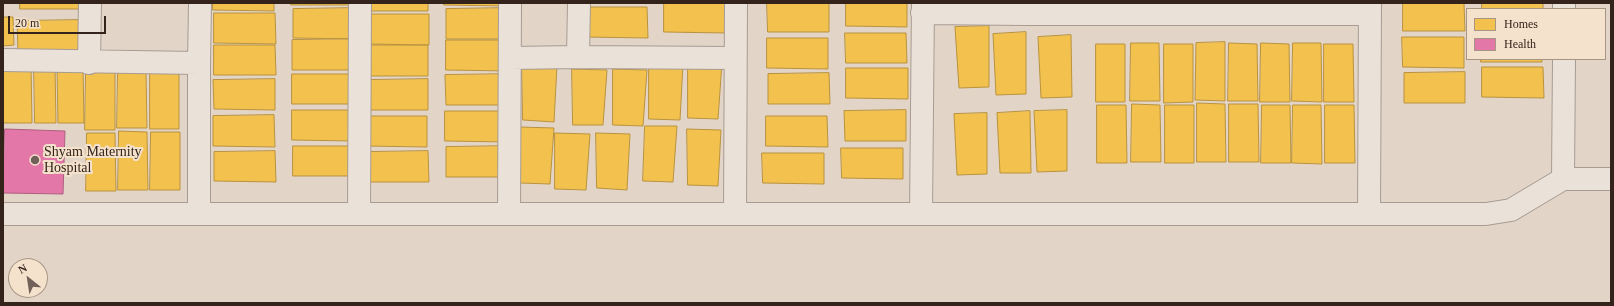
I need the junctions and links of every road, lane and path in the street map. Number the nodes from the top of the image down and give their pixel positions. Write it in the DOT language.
graph roads {
  1 [pos="90,3"];
  2 [pos="200,3"];
  3 [pos="360,3"];
  4 [pos="510,3"];
  5 [pos="579,3"];
  6 [pos="736,3"];
  7 [pos="922,8"];
  8 [pos="1026,8"];
  9 [pos="1211,8"];
  10 [pos="1370,8"];
  11 [pos="578,57"];
  12 [pos="510,58"];
  13 [pos="735,58"];
  14 [pos="3,60"];
  15 [pos="1564,60"];
  16 [pos="89,62"];
  17 [pos="200,63"];
  18 [pos="1611,179"];
  19 [pos="1563,180"];
  20 [pos="3,214"];
  21 [pos="199,214"];
  22 [pos="359,214"];
  23 [pos="509,214"];
  24 [pos="735,214"];
  25 [pos="921,214"];
  26 [pos="1369,214"];
  1 -- 16 [label="street"];
  2 -- 17 [label="street"];
  3 -- 22 [label="street"];
  4 -- 12 [label="street"];
  5 -- 11 [label="street"];
  6 -- 13 [label="street"];
  7 -- 8 [label="street"];
  7 -- 25 [label="street"];
  8 -- 9 [label="street"];
  9 -- 10 [label="street"];
  10 -- 26 [label="street"];
  11 -- 12 [label="street"];
  11 -- 13 [label="street"];
  12 -- 23 [label="street"];
  13 -- 24 [label="street"];
  14 -- 16 [label="street"];
  15 -- 19 [label="street"];
  16 -- 17 [label="street"];
  17 -- 21 [label="street"];
  18 -- 19 [label="street"];
  19 -- 26 [label="street"];
  20 -- 21 [label="street"];
  21 -- 22 [label="street"];
  22 -- 23 [label="street"];
  23 -- 24 [label="street"];
  24 -- 25 [label="street"];
  25 -- 26 [label="street"];
}
